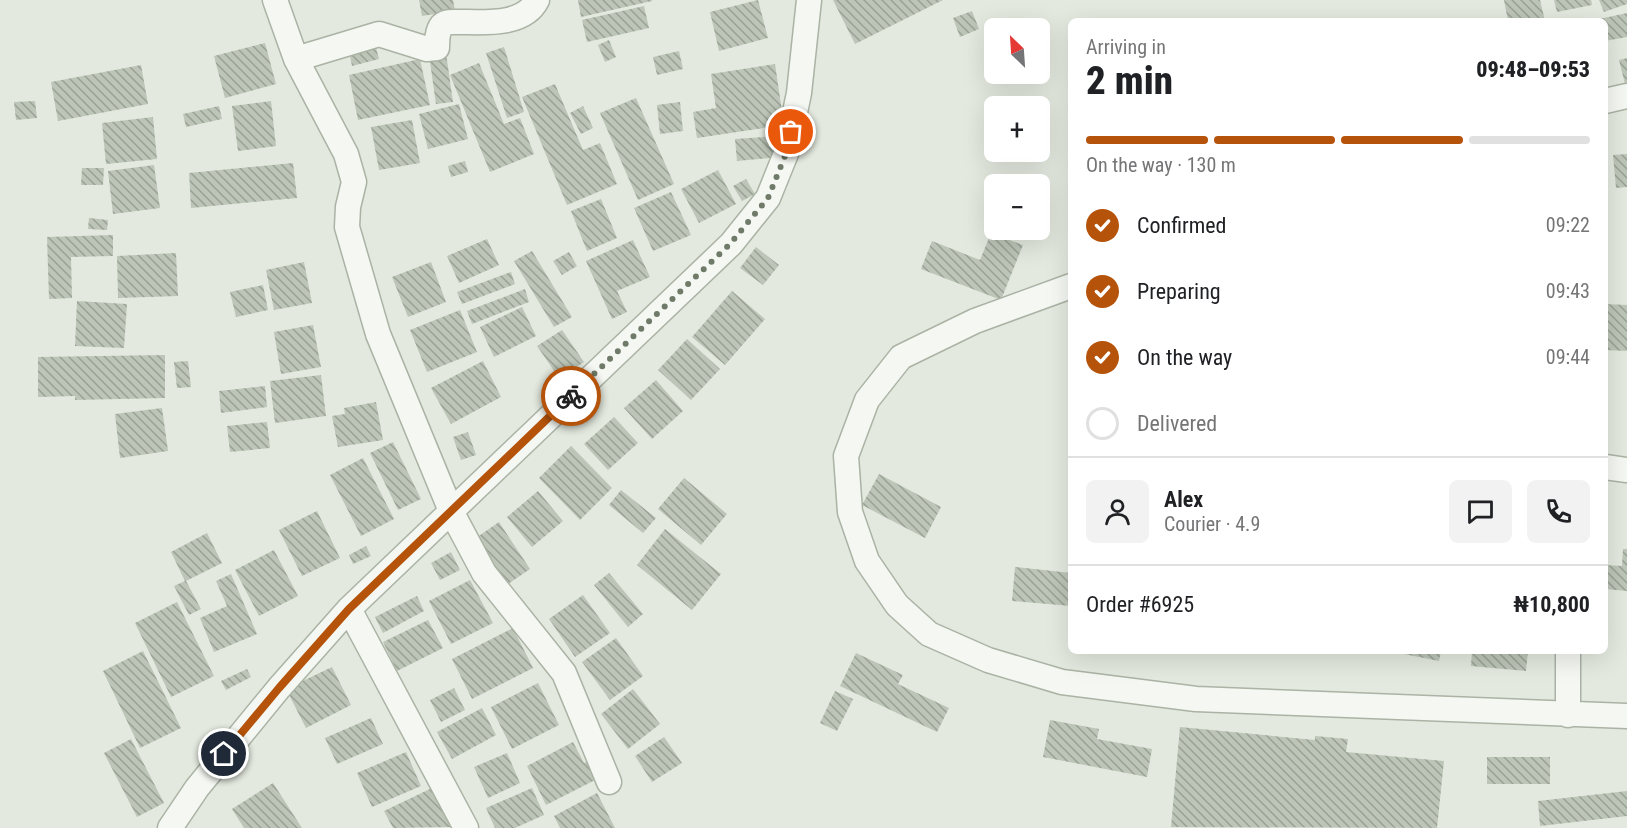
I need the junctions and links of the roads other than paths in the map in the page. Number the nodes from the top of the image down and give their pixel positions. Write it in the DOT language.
graph roads {
  1 [pos="274,0"];
  2 [pos="537,0"];
  3 [pos="809,0"];
  4 [pos="296,58"];
  5 [pos="1627,96"];
  6 [pos="1608,100"];
  7 [pos="1068,287"];
  8 [pos="1608,467"];
  9 [pos="1627,470"];
  10 [pos="451,511"];
  11 [pos="349,609"];
  12 [pos="1568,654"];
  13 [pos="1568,715"];
  14 [pos="1627,716"];
  15 [pos="609,782"];
  16 [pos="170,828"];
  17 [pos="466,828"];
  1 -- 4 [label="street"];
  2 -- 4 [label="street"];
  3 -- 10 [label="street"];
  4 -- 10 [label="street"];
  5 -- 6 [label="street"];
  7 -- 13 [label="street"];
  8 -- 9 [label="street"];
  10 -- 11 [label="street"];
  10 -- 15 [label="street"];
  11 -- 16 [label="street"];
  11 -- 17 [label="street"];
  12 -- 13 [label="street"];
  13 -- 14 [label="street"];
}
